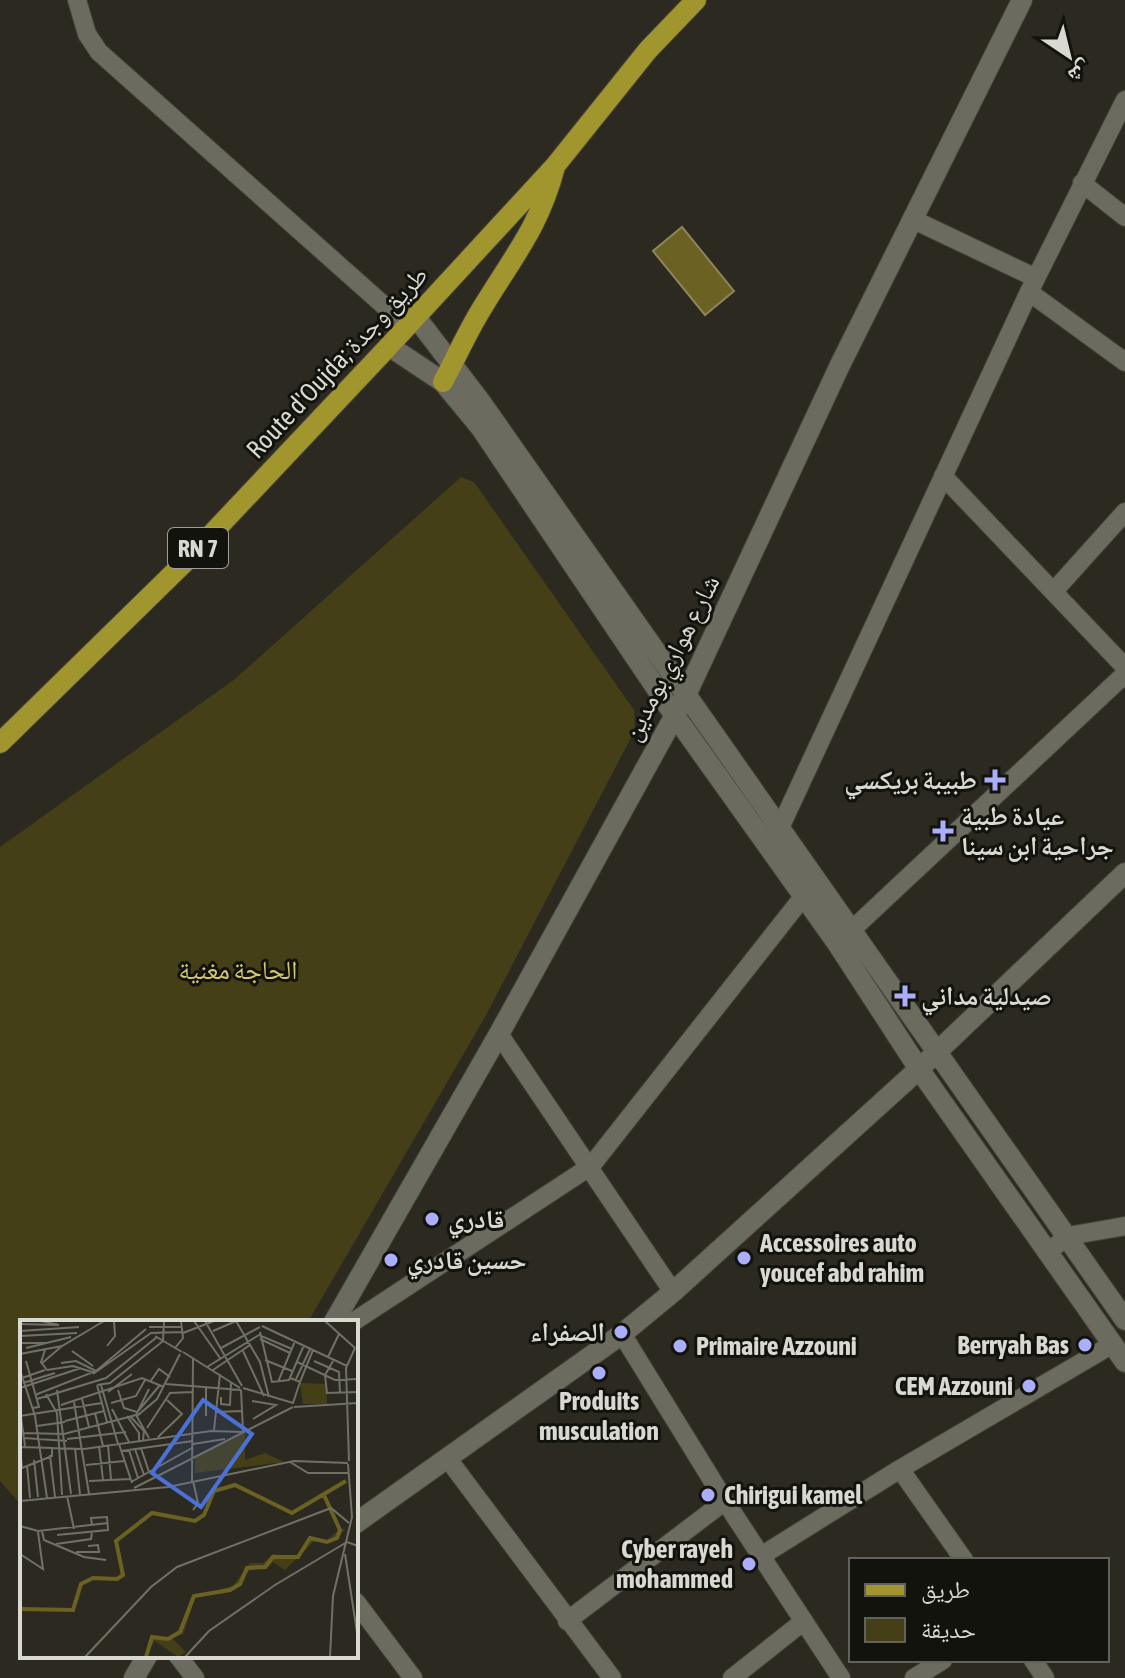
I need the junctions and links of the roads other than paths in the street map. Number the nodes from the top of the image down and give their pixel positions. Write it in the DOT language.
graph roads {
  1 [pos="77,0"];
  2 [pos="696,0"];
  3 [pos="1022,0"];
  4 [pos="1125,100"];
  5 [pos="555,166"];
  6 [pos="1082,183"];
  7 [pos="1125,217"];
  8 [pos="914,220"];
  9 [pos="1033,285"];
  10 [pos="411,321"];
  11 [pos="389,346"];
  12 [pos="1125,362"];
  13 [pos="448,374"];
  14 [pos="943,476"];
  15 [pos="1125,512"];
  16 [pos="1054,591"];
  17 [pos="1125,667"];
  18 [pos="1125,674"];
  19 [pos="679,705"];
  20 [pos="0,743"];
  21 [pos="779,830"];
  22 [pos="1125,873"];
  23 [pos="803,897"];
  24 [pos="844,938"];
  25 [pos="499,1034"];
  26 [pos="935,1054"];
  27 [pos="919,1069"];
  28 [pos="591,1166"];
  29 [pos="1125,1226"];
  30 [pos="1068,1236"];
  31 [pos="1049,1251"];
  32 [pos="673,1292"];
  33 [pos="335,1320"];
  34 [pos="356,1320"];
  35 [pos="1125,1320"];
  36 [pos="622,1334"];
  37 [pos="1113,1344"];
  38 [pos="1125,1362"];
  39 [pos="448,1459"];
  40 [pos="900,1469"];
  41 [pos="725,1501"];
  42 [pos="359,1514"];
  43 [pos="761,1556"];
  44 [pos="963,1558"];
  45 [pos="358,1605"];
  46 [pos="567,1621"];
  47 [pos="804,1621"];
  48 [pos="146,1658"];
  49 [pos="180,1658"];
  50 [pos="940,1662"];
  51 [pos="134,1678"];
  52 [pos="195,1678"];
  53 [pos="413,1678"];
  54 [pos="612,1678"];
  55 [pos="732,1678"];
  56 [pos="841,1678"];
  57 [pos="914,1678"];
  1 -- 10 [label="street"];
  2 -- 5 [label="main road, Route d'Oujda; طريق وجدة / RN 7"];
  3 -- 8 [label="street, شارع هواري بومدين"];
  4 -- 6 [label="street"];
  5 -- 10 [label="main road, Route d'Oujda; طريق وجدة / RN 7"];
  5 -- 13 [label="main road"];
  6 -- 7 [label="street"];
  6 -- 9 [label="street"];
  8 -- 9 [label="street"];
  8 -- 19 [label="street, شارع هواري بومدين"];
  9 -- 12 [label="street"];
  9 -- 14 [label="street"];
  10 -- 11 [label="main road, Route d'Oujda; طريق وجدة / RN 7"];
  10 -- 13 [label="street"];
  11 -- 13 [label="street"];
  11 -- 20 [label="main road, Route d'Oujda; طريق وجدة / RN 7"];
  13 -- 19 [label="street"];
  14 -- 16 [label="street"];
  14 -- 21 [label="street"];
  15 -- 16 [label="street"];
  16 -- 17 [label="street"];
  18 -- 24 [label="street"];
  19 -- 21 [label="street"];
  19 -- 23 [label="street"];
  19 -- 25 [label="street, شارع هواري بومدين"];
  21 -- 24 [label="street"];
  22 -- 26 [label="street"];
  23 -- 24 [label="street"];
  23 -- 28 [label="street"];
  24 -- 26 [label="street"];
  24 -- 27 [label="street"];
  25 -- 28 [label="street"];
  25 -- 33 [label="street, شارع هواري بومدين"];
  26 -- 27 [label="street"];
  26 -- 30 [label="street"];
  27 -- 31 [label="street"];
  27 -- 32 [label="street"];
  28 -- 32 [label="street"];
  28 -- 34 [label="street"];
  29 -- 30 [label="street"];
  30 -- 31 [label="street"];
  30 -- 35 [label="street"];
  31 -- 37 [label="street"];
  32 -- 36 [label="street"];
  36 -- 39 [label="street"];
  36 -- 41 [label="street"];
  37 -- 38 [label="street"];
  37 -- 40 [label="street"];
  39 -- 42 [label="street"];
  39 -- 46 [label="street"];
  40 -- 43 [label="street"];
  40 -- 44 [label="street"];
  41 -- 43 [label="street"];
  41 -- 46 [label="street"];
  43 -- 47 [label="street"];
  45 -- 53 [label="street"];
  46 -- 54 [label="street"];
  47 -- 55 [label="street"];
  47 -- 56 [label="street"];
  48 -- 51 [label="street"];
  49 -- 52 [label="street"];
  50 -- 57 [label="street"];
}
